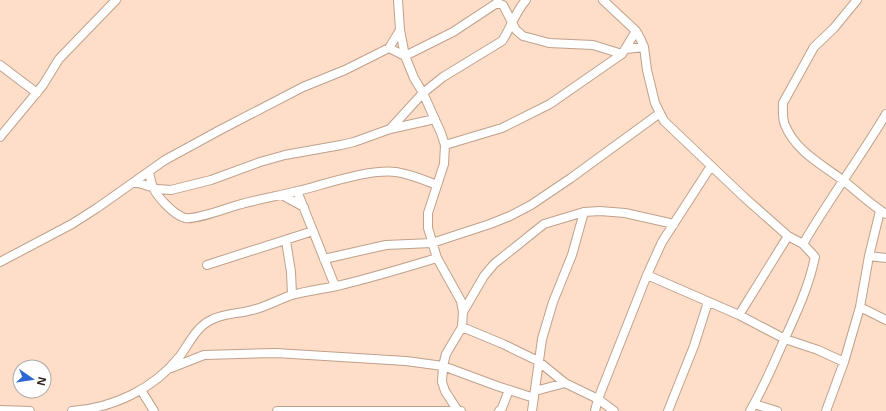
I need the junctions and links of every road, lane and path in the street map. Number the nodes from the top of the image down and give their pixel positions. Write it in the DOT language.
graph roads {
  1 [pos="116,0"];
  2 [pos="398,0"];
  3 [pos="526,0"];
  4 [pos="603,0"];
  5 [pos="857,0"];
  6 [pos="512,22"];
  7 [pos="400,30"];
  8 [pos="636,31"];
  9 [pos="644,47"];
  10 [pos="389,48"];
  11 [pos="624,51"];
  12 [pos="405,56"];
  13 [pos="0,65"];
  14 [pos="37,92"];
  15 [pos="423,93"];
  16 [pos="660,114"];
  17 [pos="886,114"];
  18 [pos="435,119"];
  19 [pos="390,129"];
  20 [pos="0,137"];
  21 [pos="445,145"];
  22 [pos="711,166"];
  23 [pos="149,172"];
  24 [pos="844,181"];
  25 [pos="135,182"];
  26 [pos="437,184"];
  27 [pos="153,188"];
  28 [pos="297,191"];
  29 [pos="282,195"];
  30 [pos="304,207"];
  31 [pos="584,212"];
  32 [pos="883,212"];
  33 [pos="674,224"];
  34 [pos="313,231"];
  35 [pos="788,236"];
  36 [pos="286,241"];
  37 [pos="432,243"];
  38 [pos="803,244"];
  39 [pos="869,256"];
  40 [pos="437,258"];
  41 [pos="886,258"];
  42 [pos="324,259"];
  43 [pos="0,262"];
  44 [pos="206,265"];
  45 [pos="647,275"];
  46 [pos="336,286"];
  47 [pos="292,295"];
  48 [pos="708,302"];
  49 [pos="860,307"];
  50 [pos="464,312"];
  51 [pos="739,315"];
  52 [pos="886,320"];
  53 [pos="462,327"];
  54 [pos="785,339"];
  55 [pos="538,361"];
  56 [pos="844,362"];
  57 [pos="443,366"];
  58 [pos="171,368"];
  59 [pos="565,383"];
  60 [pos="141,390"];
  61 [pos="510,390"];
  62 [pos="535,395"];
  63 [pos="598,399"];
  64 [pos="752,407"];
  65 [pos="0,410"];
  66 [pos="609,410"];
  67 [pos="30,411"];
  68 [pos="72,411"];
  69 [pos="154,411"];
  70 [pos="277,411"];
  71 [pos="458,411"];
  72 [pos="462,411"];
  73 [pos="500,411"];
  74 [pos="532,411"];
  75 [pos="595,411"];
  76 [pos="668,411"];
  77 [pos="777,411"];
  78 [pos="826,411"];
  1 -- 14 [label="street"];
  2 -- 7 [label="street"];
  3 -- 6 [label="street"];
  4 -- 8 [label="street"];
  5 -- 24 [label="street"];
  6 -- 11 [label="street"];
  6 -- 12 [label="street"];
  6 -- 15 [label="street"];
  7 -- 10 [label="street"];
  7 -- 12 [label="street"];
  8 -- 9 [label="street"];
  8 -- 11 [label="street"];
  9 -- 11 [label="street"];
  9 -- 16 [label="street"];
  10 -- 12 [label="street"];
  10 -- 23 [label="street"];
  11 -- 21 [label="street"];
  12 -- 15 [label="street"];
  13 -- 14 [label="street"];
  14 -- 20 [label="street"];
  15 -- 18 [label="street"];
  15 -- 19 [label="street"];
  16 -- 22 [label="street"];
  16 -- 37 [label="street"];
  17 -- 24 [label="street"];
  18 -- 19 [label="street"];
  18 -- 21 [label="street"];
  19 -- 27 [label="street"];
  21 -- 26 [label="street"];
  22 -- 33 [label="street"];
  22 -- 35 [label="street"];
  23 -- 25 [label="street"];
  23 -- 27 [label="street"];
  24 -- 32 [label="street"];
  24 -- 38 [label="street"];
  25 -- 27 [label="street"];
  25 -- 43 [label="street"];
  26 -- 28 [label="street"];
  26 -- 37 [label="street"];
  27 -- 29 [label="street"];
  28 -- 29 [label="street"];
  28 -- 30 [label="street"];
  29 -- 30 [label="street"];
  30 -- 34 [label="street"];
  31 -- 33 [label="street"];
  31 -- 50 [label="street"];
  31 -- 55 [label="street"];
  32 -- 39 [label="street"];
  33 -- 45 [label="street"];
  34 -- 36 [label="street"];
  34 -- 42 [label="street"];
  35 -- 38 [label="street"];
  35 -- 51 [label="street"];
  36 -- 44 [label="street"];
  36 -- 47 [label="street"];
  37 -- 40 [label="street"];
  37 -- 42 [label="street"];
  38 -- 54 [label="street"];
  39 -- 41 [label="street"];
  39 -- 49 [label="street"];
  40 -- 46 [label="street"];
  40 -- 50 [label="street"];
  42 -- 46 [label="street"];
  45 -- 48 [label="street"];
  45 -- 63 [label="street"];
  46 -- 47 [label="street"];
  47 -- 58 [label="street"];
  48 -- 51 [label="street"];
  48 -- 76 [label="street"];
  49 -- 52 [label="street"];
  49 -- 56 [label="street"];
  50 -- 53 [label="street"];
  51 -- 54 [label="street"];
  53 -- 55 [label="street"];
  53 -- 57 [label="street"];
  54 -- 56 [label="street"];
  54 -- 64 [label="street"];
  55 -- 59 [label="street"];
  55 -- 62 [label="street"];
  56 -- 78 [label="street"];
  57 -- 58 [label="street"];
  57 -- 61 [label="street"];
  57 -- 71 [label="street"];
  58 -- 60 [label="street"];
  59 -- 62 [label="street"];
  59 -- 63 [label="street"];
  60 -- 68 [label="street"];
  60 -- 69 [label="street"];
  61 -- 62 [label="street"];
  61 -- 73 [label="street"];
  62 -- 74 [label="street"];
  63 -- 66 [label="street"];
  63 -- 75 [label="street"];
  64 -- 77 [label="street"];
  65 -- 67 [label="street"];
  70 -- 71 [label="street"];
  71 -- 72 [label="street"];
}
